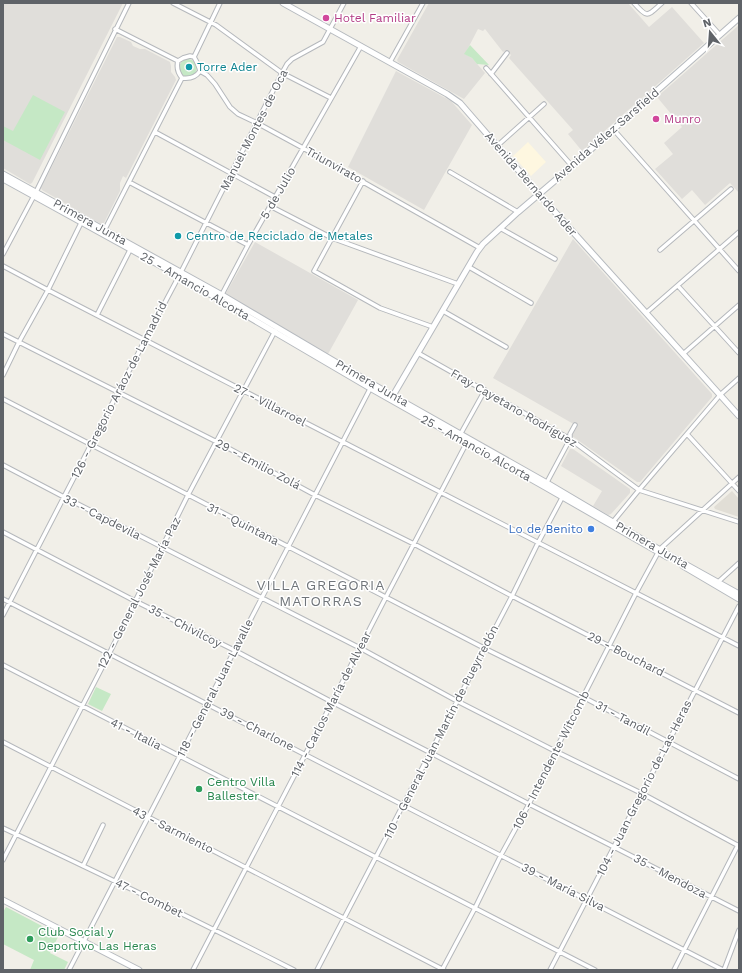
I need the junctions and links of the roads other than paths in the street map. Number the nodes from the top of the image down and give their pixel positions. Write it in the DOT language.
graph roads {
  1 [pos="128,3"];
  2 [pos="173,3"];
  3 [pos="220,3"];
  4 [pos="282,3"];
  5 [pos="344,3"];
  6 [pos="423,3"];
  7 [pos="634,3"];
  8 [pos="662,3"];
  9 [pos="691,3"];
  10 [pos="739,18"];
  11 [pos="210,22"];
  12 [pos="116,29"];
  13 [pos="330,29"];
  14 [pos="720,35"];
  15 [pos="361,46"];
  16 [pos="507,53"];
  17 [pos="194,57"];
  18 [pos="178,61"];
  19 [pos="390,62"];
  20 [pos="486,68"];
  21 [pos="200,71"];
  22 [pos="282,73"];
  23 [pos="491,74"];
  24 [pos="182,78"];
  25 [pos="331,98"];
  26 [pos="544,104"];
  27 [pos="529,117"];
  28 [pos="257,123"];
  29 [pos="613,129"];
  30 [pos="155,132"];
  31 [pos="497,146"];
  32 [pos="303,148"];
  33 [pos="572,166"];
  34 [pos="450,172"];
  35 [pos="231,173"];
  36 [pos="3,174"];
  37 [pos="3,179"];
  38 [pos="363,181"];
  39 [pos="129,182"];
  40 [pos="731,189"];
  41 [pos="35,194"];
  42 [pos="539,194"];
  43 [pos="276,197"];
  44 [pos="270,206"];
  45 [pos="518,212"];
  46 [pos="83,220"];
  47 [pos="695,221"];
  48 [pos="206,223"];
  49 [pos="500,228"];
  50 [pos="103,232"];
  51 [pos="739,232"];
  52 [pos="332,238"];
  53 [pos="248,245"];
  54 [pos="131,247"];
  55 [pos="480,248"];
  56 [pos="720,249"];
  57 [pos="660,250"];
  58 [pos="3,254"];
  59 [pos="556,260"];
  60 [pos="3,266"];
  61 [pos="468,267"];
  62 [pos="739,271"];
  63 [pos="180,274"];
  64 [pos="458,284"];
  65 [pos="678,286"];
  66 [pos="48,290"];
  67 [pos="220,297"];
  68 [pos="531,303"];
  69 [pos="739,305"];
  70 [pos="443,311"];
  71 [pos="646,313"];
  72 [pos="97,315"];
  73 [pos="715,326"];
  74 [pos="433,328"];
  75 [pos="276,330"];
  76 [pos="3,334"];
  77 [pos="145,340"];
  78 [pos="19,342"];
  79 [pos="506,347"];
  80 [pos="418,353"];
  81 [pos="739,353"];
  82 [pos="683,354"];
  83 [pos="3,375"];
  84 [pos="739,378"];
  85 [pos="371,386"];
  86 [pos="485,390"];
  87 [pos="243,391"];
  88 [pos="118,392"];
  89 [pos="720,395"];
  90 [pos="392,398"];
  91 [pos="3,399"];
  92 [pos="739,416"];
  93 [pos="575,425"];
  94 [pos="687,434"];
  95 [pos="459,436"];
  96 [pos="570,439"];
  97 [pos="468,441"];
  98 [pos="217,442"];
  99 [pos="342,442"];
  100 [pos="91,445"];
  101 [pos="3,465"];
  102 [pos="739,477"];
  103 [pos="732,483"];
  104 [pos="546,485"];
  105 [pos="639,490"];
  106 [pos="739,491"];
  107 [pos="441,492"];
  108 [pos="188,495"];
  109 [pos="315,495"];
  110 [pos="564,495"];
  111 [pos="64,498"];
  112 [pos="702,510"];
  113 [pos="739,522"];
  114 [pos="611,523"];
  115 [pos="3,532"];
  116 [pos="538,543"];
  117 [pos="414,544"];
  118 [pos="288,547"];
  119 [pos="162,548"];
  120 [pos="36,550"];
  121 [pos="659,551"];
  122 [pos="739,563"];
  123 [pos="716,583"];
  124 [pos="636,593"];
  125 [pos="739,594"];
  126 [pos="512,596"];
  127 [pos="386,597"];
  128 [pos="3,599"];
  129 [pos="261,599"];
  130 [pos="739,599"];
  131 [pos="135,601"];
  132 [pos="9,602"];
  133 [pos="739,606"];
  134 [pos="3,615"];
  135 [pos="722,638"];
  136 [pos="609,645"];
  137 [pos="739,646"];
  138 [pos="360,648"];
  139 [pos="484,648"];
  140 [pos="234,650"];
  141 [pos="109,654"];
  142 [pos="3,665"];
  143 [pos="695,690"];
  144 [pos="584,698"];
  145 [pos="457,701"];
  146 [pos="332,702"];
  147 [pos="207,704"];
  148 [pos="82,706"];
  149 [pos="739,712"];
  150 [pos="3,742"];
  151 [pos="668,742"];
  152 [pos="555,751"];
  153 [pos="431,752"];
  154 [pos="305,754"];
  155 [pos="179,757"];
  156 [pos="51,767"];
  157 [pos="739,779"];
  158 [pos="641,794"];
  159 [pos="529,804"];
  160 [pos="404,805"];
  161 [pos="278,807"];
  162 [pos="148,817"];
  163 [pos="103,825"];
  164 [pos="3,828"];
  165 [pos="16,834"];
  166 [pos="739,846"];
  167 [pos="614,847"];
  168 [pos="501,855"];
  169 [pos="376,857"];
  170 [pos="3,860"];
  171 [pos="83,866"];
  172 [pos="246,868"];
  173 [pos="115,881"];
  174 [pos="711,898"];
  175 [pos="586,899"];
  176 [pos="3,900"];
  177 [pos="475,908"];
  178 [pos="739,911"];
  179 [pos="344,918"];
  180 [pos="214,929"];
  181 [pos="739,930"];
  182 [pos="84,942"];
  183 [pos="684,950"];
  184 [pos="559,951"];
  185 [pos="69,970"];
  186 [pos="139,970"];
  187 [pos="193,970"];
  188 [pos="294,970"];
  189 [pos="317,970"];
  190 [pos="443,970"];
  191 [pos="550,970"];
  192 [pos="595,970"];
  193 [pos="674,970"];
  194 [pos="724,970"];
  1 -- 12 [label="street"];
  2 -- 11 [label="street"];
  3 -- 11 [label="street"];
  4 -- 13 [label="main road, Avenida Bernardo Ader"];
  5 -- 13 [label="street, Manuel Montes de Oca"];
  6 -- 19 [label="street"];
  7 -- 8 [label="street"];
  9 -- 14 [label="street"];
  10 -- 14 [label="main road, Avenida Vélez Sarsfield"];
  11 -- 17 [label="street"];
  11 -- 22 [label="street"];
  12 -- 18 [label="street"];
  12 -- 41 [label="street"];
  13 -- 15 [label="main road, Avenida Bernardo Ader"];
  13 -- 22 [label="street, Manuel Montes de Oca"];
  14 -- 29 [label="main road, Avenida Vélez Sarsfield"];
  15 -- 19 [label="main road, Avenida Bernardo Ader"];
  15 -- 25 [label="street, 5 de Julio"];
  16 -- 23 [label="street"];
  17 -- 18 [label="street"];
  17 -- 21 [label="street"];
  18 -- 24 [label="street"];
  19 -- 31 [label="main road, Avenida Bernardo Ader"];
  20 -- 23 [label="street"];
  21 -- 24 [label="street"];
  21 -- 28 [label="street, Triunvirato"];
  22 -- 25 [label="street"];
  22 -- 28 [label="street, Manuel Montes de Oca"];
  23 -- 27 [label="street"];
  24 -- 30 [label="street"];
  25 -- 32 [label="street, 5 de Julio"];
  26 -- 27 [label="street"];
  27 -- 31 [label="street"];
  27 -- 33 [label="street"];
  28 -- 32 [label="street, Triunvirato"];
  28 -- 35 [label="street, Manuel Montes de Oca"];
  29 -- 33 [label="main road, Avenida Vélez Sarsfield"];
  29 -- 47 [label="street"];
  30 -- 35 [label="street"];
  30 -- 39 [label="street"];
  31 -- 42 [label="main road, Avenida Bernardo Ader"];
  32 -- 38 [label="street, Triunvirato"];
  32 -- 43 [label="street, 5 de Julio"];
  33 -- 42 [label="main road, Avenida Vélez Sarsfield"];
  34 -- 45 [label="street"];
  35 -- 43 [label="street"];
  35 -- 48 [label="street, Manuel Montes de Oca"];
  36 -- 41 [label="main road, Primera Junta"];
  37 -- 41 [label="main road"];
  38 -- 52 [label="street"];
  38 -- 55 [label="street, Triunvirato"];
  39 -- 48 [label="street"];
  39 -- 50 [label="street"];
  40 -- 47 [label="street"];
  41 -- 46 [label="main road, Primera Junta"];
  41 -- 58 [label="street"];
  42 -- 45 [label="main road, Avenida Vélez Sarsfield"];
  42 -- 71 [label="main road, Avenida Bernardo Ader"];
  43 -- 44 [label="street, 5 de Julio"];
  44 -- 52 [label="street"];
  44 -- 53 [label="street, 5 de Julio"];
  45 -- 49 [label="main road, Avenida Vélez Sarsfield"];
  46 -- 50 [label="main road, Primera Junta"];
  46 -- 66 [label="street"];
  47 -- 56 [label="street"];
  47 -- 57 [label="street"];
  48 -- 53 [label="street"];
  48 -- 63 [label="street, Manuel Montes de Oca"];
  49 -- 55 [label="main road, Avenida Vélez Sarsfield"];
  49 -- 59 [label="street"];
  50 -- 54 [label="main road, Primera Junta"];
  51 -- 56 [label="street"];
  52 -- 64 [label="street"];
  52 -- 74 [label="street"];
  53 -- 67 [label="street, 5 de Julio"];
  54 -- 63 [label="main road, Primera Junta"];
  54 -- 72 [label="street"];
  55 -- 61 [label="main road, Avenida Vélez Sarsfield"];
  56 -- 62 [label="street"];
  56 -- 65 [label="street"];
  60 -- 66 [label="street, 27 - Villarroel"];
  61 -- 64 [label="main road, Avenida Vélez Sarsfield"];
  61 -- 68 [label="street"];
  63 -- 67 [label="main road, Primera Junta"];
  63 -- 77 [label="street, 126 - Gregorio Aráoz de Lamadrid"];
  64 -- 70 [label="main road, Avenida Vélez Sarsfield"];
  65 -- 71 [label="street"];
  65 -- 73 [label="street"];
  66 -- 72 [label="street, 27 - Villarroel"];
  66 -- 78 [label="street"];
  67 -- 75 [label="main road, Primera Junta"];
  69 -- 73 [label="street"];
  70 -- 74 [label="main road, Avenida Vélez Sarsfield"];
  70 -- 79 [label="street"];
  71 -- 82 [label="main road, Avenida Bernardo Ader"];
  72 -- 77 [label="street, 27 - Villarroel"];
  73 -- 81 [label="street"];
  73 -- 82 [label="street"];
  74 -- 80 [label="main road, Avenida Vélez Sarsfield"];
  75 -- 85 [label="main road, Primera Junta"];
  75 -- 87 [label="street, 122 - General José María Paz"];
  76 -- 78 [label="street, 29 - Emilio Zolá"];
  77 -- 87 [label="street, 27 - Villarroel"];
  77 -- 88 [label="street, 126 - Gregorio Aráoz de Lamadrid"];
  78 -- 83 [label="street"];
  78 -- 88 [label="street, 29 - Emilio Zolá"];
  80 -- 86 [label="street, Fray Cayetano Rodríguez"];
  80 -- 90 [label="main road, Avenida Vélez Sarsfield"];
  82 -- 89 [label="main road, Avenida Bernardo Ader"];
  84 -- 89 [label="street"];
  85 -- 90 [label="main road, Primera Junta"];
  85 -- 99 [label="street, 118 - General Juan Lavalle"];
  86 -- 95 [label="street"];
  86 -- 96 [label="street, Fray Cayetano Rodríguez"];
  87 -- 98 [label="street, 122 - General José María Paz"];
  87 -- 99 [label="street, 27 - Villarroel"];
  88 -- 98 [label="street, 29 - Emilio Zolá"];
  88 -- 100 [label="street, 126 - Gregorio Aráoz de Lamadrid"];
  89 -- 92 [label="main road, Avenida Bernardo Ader"];
  89 -- 94 [label="street"];
  90 -- 95 [label="main road, Primera Junta"];
  91 -- 100 [label="street, 31 - Quintana"];
  93 -- 96 [label="street"];
  94 -- 103 [label="street"];
  94 -- 105 [label="street"];
  95 -- 97 [label="main road, Primera Junta"];
  96 -- 104 [label="street"];
  96 -- 105 [label="street, Fray Cayetano Rodríguez"];
  97 -- 104 [label="main road, Primera Junta"];
  97 -- 107 [label="street, 114 - Carlos María de Alvear"];
  98 -- 108 [label="street, 122 - General José María Paz"];
  98 -- 109 [label="street, 29 - Emilio Zolá"];
  99 -- 107 [label="street, 27 - Villarroel"];
  99 -- 109 [label="street, 118 - General Juan Lavalle"];
  100 -- 108 [label="street, 31 - Quintana"];
  100 -- 111 [label="street, 126 - Gregorio Aráoz de Lamadrid"];
  101 -- 111 [label="street, 33 - Capdevila"];
  102 -- 103 [label="street, 106 - Intendente Witcomb"];
  103 -- 106 [label="street"];
  103 -- 112 [label="street, 106 - Intendente Witcomb"];
  104 -- 110 [label="main road, Primera Junta"];
  105 -- 112 [label="street, Fray Cayetano Rodríguez"];
  105 -- 114 [label="street"];
  107 -- 116 [label="street, 27 - Villarroel"];
  107 -- 117 [label="street, 114 - Carlos María de Alvear"];
  108 -- 118 [label="street, 31 - Quintana"];
  108 -- 119 [label="street, 122 - General José María Paz"];
  109 -- 117 [label="street, 29 - Emilio Zolá"];
  109 -- 118 [label="street, 118 - General Juan Lavalle"];
  110 -- 114 [label="main road, Primera Junta"];
  110 -- 116 [label="street, 110 - General Juan Martín de Pueyrredón"];
  111 -- 119 [label="street, 33 - Capdevila"];
  111 -- 120 [label="street, 126 - Gregorio Aráoz de Lamadrid"];
  112 -- 113 [label="street, Fray Cayetano Rodríguez"];
  112 -- 121 [label="street, 106 - Intendente Witcomb"];
  114 -- 121 [label="main road, Primera Junta"];
  115 -- 120 [label="street, 35 - Chivilcoy"];
  116 -- 124 [label="street, 27 - Villarroel"];
  116 -- 126 [label="street, 110 - General Juan Martín de Pueyrredón"];
  117 -- 126 [label="street, 29 - Emilio Zolá"];
  117 -- 127 [label="street, 114 - Carlos María de Alvear"];
  118 -- 127 [label="street, 31 - Quintana"];
  118 -- 129 [label="street, 118 - General Juan Lavalle"];
  119 -- 129 [label="street, 33 - Capdevila"];
  119 -- 131 [label="street, 122 - General José María Paz"];
  120 -- 131 [label="street, 35 - Chivilcoy"];
  120 -- 132 [label="street, 126 - Gregorio Aráoz de Lamadrid"];
  121 -- 123 [label="main road, Primera Junta"];
  121 -- 124 [label="street, 106 - Intendente Witcomb"];
  122 -- 123 [label="street"];
  123 -- 125 [label="main road, Primera Junta"];
  123 -- 130 [label="main road"];
  124 -- 135 [label="street, 27 - Villarroel"];
  124 -- 136 [label="street, 106 - Intendente Witcomb"];
  126 -- 136 [label="street, 29 - Bouchard"];
  126 -- 139 [label="street, 110 - General Juan Martín de Pueyrredón"];
  127 -- 138 [label="street, 114 - Carlos María de Alvear"];
  127 -- 139 [label="street, 31 - Quintana"];
  128 -- 132 [label="street, 39 - Charlone"];
  129 -- 138 [label="street, 33 - Capdevila"];
  129 -- 140 [label="street, 118 - General Juan Lavalle"];
  131 -- 140 [label="street, 35 - Chivilcoy"];
  131 -- 141 [label="street, 122 - General José María Paz"];
  132 -- 134 [label="street, 126 - Gregorio Aráoz de Lamadrid"];
  132 -- 141 [label="street, 39 - Charlone"];
  133 -- 135 [label="street, 104 - Juan Gregorio de Las Heras"];
  135 -- 137 [label="street, 27 - Villarroel"];
  135 -- 143 [label="street, 104 - Juan Gregorio de Las Heras"];
  136 -- 143 [label="street, 29 - Bouchard"];
  136 -- 144 [label="street, 106 - Intendente Witcomb"];
  138 -- 145 [label="street, 33 - Capdevila"];
  138 -- 146 [label="street, 114 - Carlos María de Alvear"];
  139 -- 144 [label="street, 31 - Tandil"];
  139 -- 145 [label="street, 110 - General Juan Martín de Pueyrredón"];
  140 -- 146 [label="street, 35 - Chivilcoy"];
  140 -- 147 [label="street, 118 - General Juan Lavalle"];
  141 -- 147 [label="street, 39 - Charlone"];
  141 -- 148 [label="street, 122 - General José María Paz"];
  142 -- 148 [label="street, 41 - Italia"];
  143 -- 149 [label="street, 29 - Bouchard"];
  143 -- 151 [label="street, 104 - Juan Gregorio de Las Heras"];
  144 -- 151 [label="street, 31 - Tandil"];
  144 -- 152 [label="street, 106 - Intendente Witcomb"];
  145 -- 152 [label="street, 33 - Capdevila"];
  145 -- 153 [label="street, 110 - General Juan Martín de Pueyrredón"];
  146 -- 153 [label="street, 35 - Chivilcoy"];
  146 -- 154 [label="street, 114 - Carlos María de Alvear"];
  147 -- 154 [label="street, 39 - Charlone"];
  147 -- 155 [label="street, 118 - General Juan Lavalle"];
  148 -- 155 [label="street, 41 - Italia"];
  148 -- 156 [label="street, 122 - General José María Paz"];
  150 -- 156 [label="street, 43 - Sarmiento"];
  151 -- 157 [label="street, 31 - Tandil"];
  151 -- 158 [label="street, 104 - Juan Gregorio de Las Heras"];
  152 -- 158 [label="street, 33 - Capdevila"];
  152 -- 159 [label="street, 106 - Intendente Witcomb"];
  153 -- 159 [label="street, 35 - Mendoza"];
  153 -- 160 [label="street, 110 - General Juan Martín de Pueyrredón"];
  154 -- 160 [label="street, 39 - Charlone"];
  154 -- 161 [label="street, 114 - Carlos María de Alvear"];
  155 -- 161 [label="street, 41 - Italia"];
  155 -- 162 [label="street, 118 - General Juan Lavalle"];
  156 -- 162 [label="street, 43 - Sarmiento"];
  156 -- 165 [label="street, 122 - General José María Paz"];
  158 -- 166 [label="street, 33 - Capdevila"];
  158 -- 167 [label="street, 104 - Juan Gregorio de Las Heras"];
  159 -- 167 [label="street, 35 - Mendoza"];
  159 -- 168 [label="street, 106 - Intendente Witcomb"];
  160 -- 168 [label="street, 39 - María Silva"];
  160 -- 169 [label="street, 110 - General Juan Martín de Pueyrredón"];
  161 -- 169 [label="street, 41 - Italia"];
  161 -- 172 [label="street, 114 - Carlos María de Alvear"];
  162 -- 172 [label="street, 43 - Sarmiento"];
  162 -- 173 [label="street, 118 - General Juan Lavalle"];
  163 -- 171 [label="street"];
  164 -- 165 [label="street, 47 - Combet"];
  165 -- 170 [label="street, 122 - General José María Paz"];
  165 -- 171 [label="street, 47 - Combet"];
  166 -- 174 [label="street"];
  167 -- 174 [label="street, 35 - Mendoza"];
  167 -- 175 [label="street, 104 - Juan Gregorio de Las Heras"];
  168 -- 175 [label="street, 39 - María Silva"];
  168 -- 177 [label="street, 106 - Intendente Witcomb"];
  169 -- 177 [label="street, 41 - Italia"];
  169 -- 179 [label="street, 110 - General Juan Martín de Pueyrredón"];
  171 -- 173 [label="street, 47 - Combet"];
  172 -- 179 [label="street, 43 - Sarmiento"];
  172 -- 180 [label="street, 114 - Carlos María de Alvear"];
  173 -- 180 [label="street, 47 - Combet"];
  173 -- 182 [label="street, 118 - General Juan Lavalle"];
  174 -- 178 [label="street, 35 - Mendoza"];
  174 -- 183 [label="street"];
  175 -- 183 [label="street, 39 - María Silva"];
  175 -- 184 [label="street, 104 - Juan Gregorio de Las Heras"];
  176 -- 182 [label="main road"];
  177 -- 184 [label="street, 41 - Italia"];
  177 -- 190 [label="street, 106 - Intendente Witcomb"];
  179 -- 189 [label="street, 110 - General Juan Martín de Pueyrredón"];
  179 -- 190 [label="street, 43 - Sarmiento"];
  180 -- 187 [label="street, 114 - Carlos María de Alvear"];
  180 -- 188 [label="street, 47 - Combet"];
  181 -- 194 [label="street"];
  182 -- 185 [label="street, 118 - General Juan Lavalle"];
  182 -- 186 [label="main road"];
  183 -- 193 [label="street"];
  183 -- 194 [label="street, 39 - María Silva"];
  184 -- 191 [label="street, 104 - Juan Gregorio de Las Heras"];
  184 -- 192 [label="street, 41 - Italia"];
}
